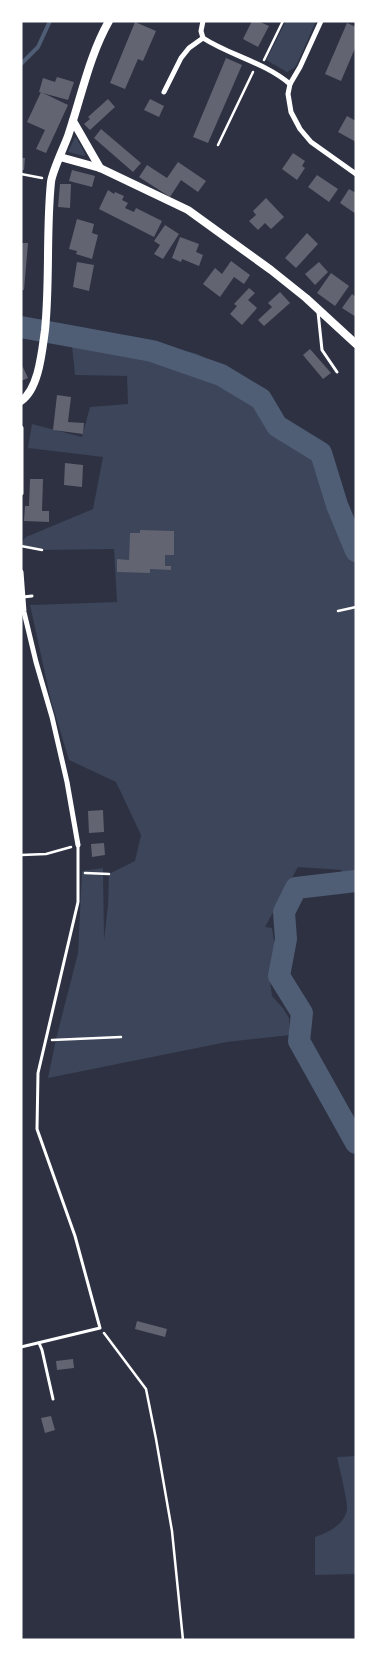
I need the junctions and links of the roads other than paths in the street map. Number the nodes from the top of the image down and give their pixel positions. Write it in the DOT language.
graph roads {
  1 [pos="109,21"];
  2 [pos="203,21"];
  3 [pos="322,21"];
  4 [pos="203,38"];
  5 [pos="290,84"];
  6 [pos="164,92"];
  7 [pos="73,121"];
  8 [pos="60,157"];
  9 [pos="100,168"];
  10 [pos="356,174"];
  11 [pos="318,309"];
  12 [pos="356,344"];
  13 [pos="338,372"];
  14 [pos="21,401"];
  15 [pos="21,428"];
  16 [pos="21,493"];
  17 [pos="21,572"];
  18 [pos="32,596"];
  19 [pos="23,597"];
  20 [pos="78,845"];
  21 [pos="39,1343"];
  22 [pos="21,1347"];
  23 [pos="53,1400"];
  1 -- 7 [label="street"];
  2 -- 4 [label="street"];
  3 -- 5 [label="street"];
  4 -- 5 [label="street"];
  4 -- 6 [label="street"];
  5 -- 10 [label="street"];
  7 -- 8 [label="street"];
  7 -- 9 [label="street"];
  8 -- 9 [label="street"];
  8 -- 14 [label="street"];
  9 -- 11 [label="street"];
  11 -- 12 [label="street"];
  11 -- 13 [label="lane"];
  15 -- 16 [label="street"];
  17 -- 19 [label="street"];
  18 -- 19 [label="lane"];
  19 -- 20 [label="street"];
  20 -- 21 [label="lane"];
  21 -- 22 [label="lane"];
  21 -- 23 [label="lane"];
}
